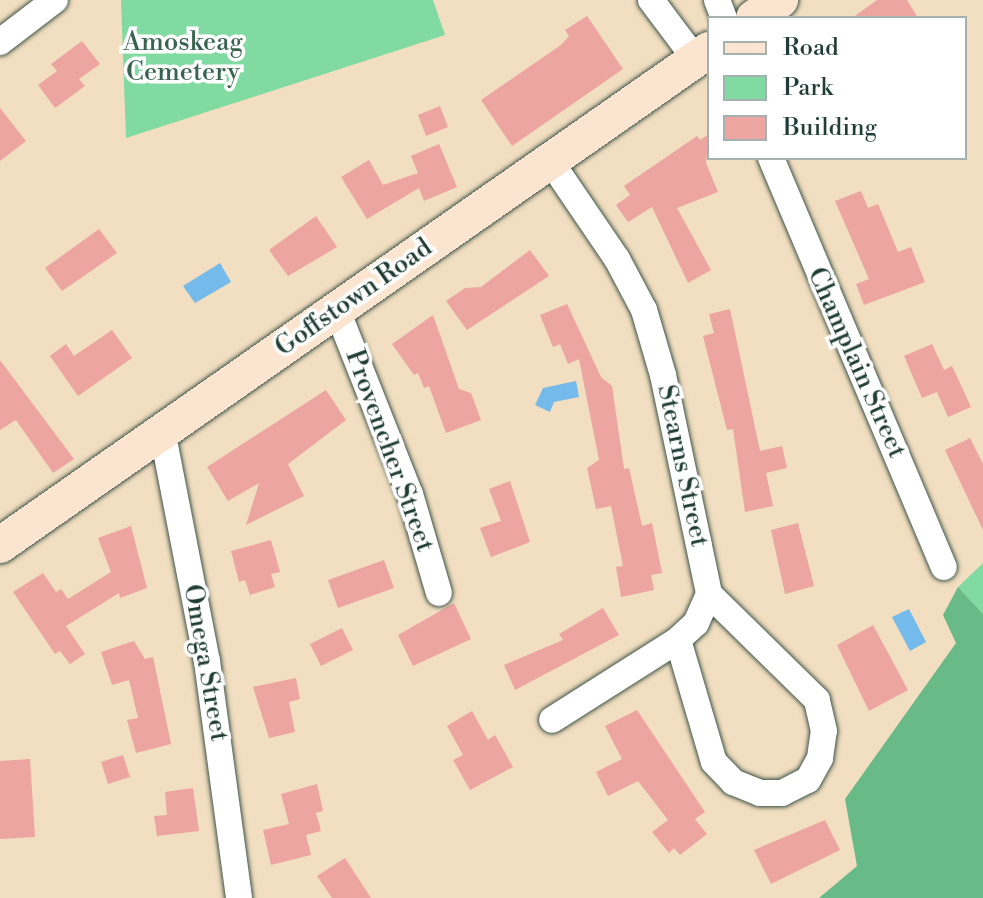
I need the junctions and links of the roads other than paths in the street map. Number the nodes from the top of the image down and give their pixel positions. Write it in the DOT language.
graph roads {
  1 [pos="55,0"];
  2 [pos="651,0"];
  3 [pos="780,0"];
  4 [pos="757,16"];
  5 [pos="0,42"];
  6 [pos="702,55"];
  7 [pos="772,160"];
  8 [pos="551,162"];
  9 [pos="337,310"];
  10 [pos="162,430"];
  11 [pos="0,545"];
  12 [pos="944,567"];
  13 [pos="439,593"];
  14 [pos="709,594"];
  15 [pos="678,640"];
  16 [pos="552,720"];
  17 [pos="239,898"];
  1 -- 5 [label="street"];
  2 -- 6 [label="street"];
  3 -- 4 [label="main road"];
  6 -- 8 [label="main road, Goffstown Road"];
  7 -- 12 [label="street, Champlain Street"];
  8 -- 9 [label="main road, Goffstown Road"];
  8 -- 14 [label="street, Stearns Street"];
  9 -- 10 [label="main road, Goffstown Road"];
  9 -- 13 [label="street, Provencher Street"];
  10 -- 11 [label="main road, Goffstown Road"];
  10 -- 17 [label="street, Omega Street"];
  14 -- 15 [label="street"];
  14 -- 15 [label="street"];
  15 -- 16 [label="street"];
}
